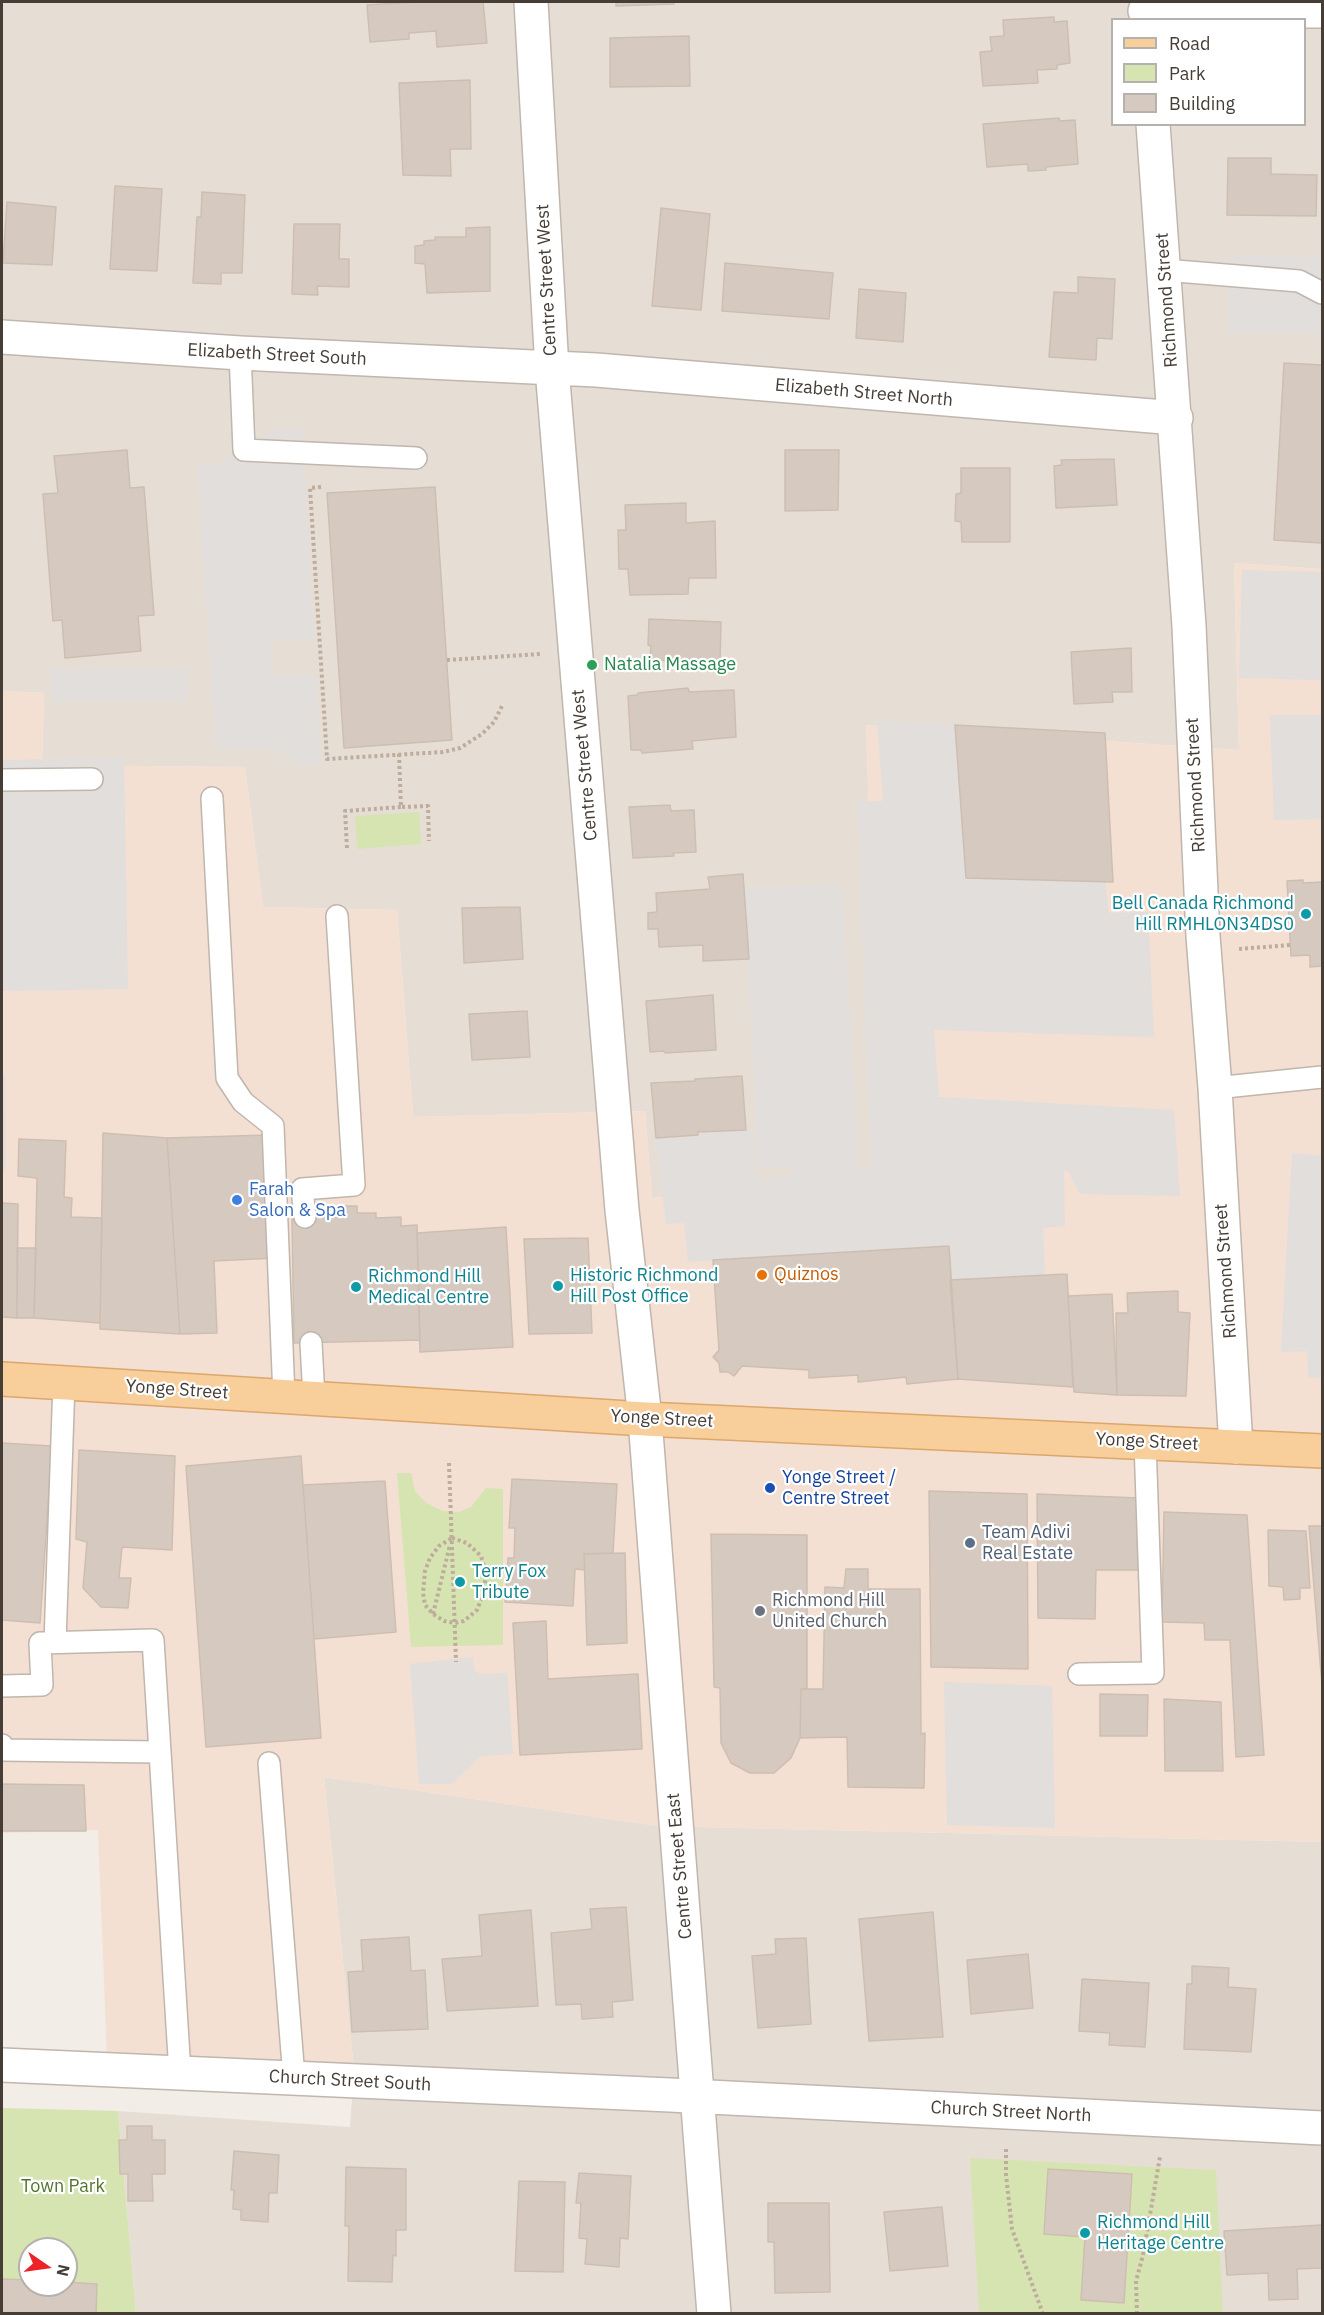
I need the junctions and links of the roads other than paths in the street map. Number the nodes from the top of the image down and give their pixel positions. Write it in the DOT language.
graph roads {
  1 [pos="531,2"];
  2 [pos="1145,11"];
  3 [pos="1323,11"];
  4 [pos="1153,126"];
  5 [pos="1164,270"];
  6 [pos="1323,293"];
  7 [pos="2,337"];
  8 [pos="240,353"];
  9 [pos="552,369"];
  10 [pos="1176,418"];
  11 [pos="416,458"];
  12 [pos="92,779"];
  13 [pos="2,780"];
  14 [pos="212,798"];
  15 [pos="337,916"];
  16 [pos="1323,1077"];
  17 [pos="1215,1088"];
  18 [pos="305,1218"];
  19 [pos="311,1343"];
  20 [pos="2,1378"];
  21 [pos="64,1382"];
  22 [pos="299,1397"];
  23 [pos="645,1419"];
  24 [pos="1145,1442"];
  25 [pos="1236,1447"];
  26 [pos="1323,1452"];
  27 [pos="55,1642"];
  28 [pos="1079,1674"];
  29 [pos="2,1686"];
  30 [pos="2,1745"];
  31 [pos="158,1752"];
  32 [pos="269,1763"];
  33 [pos="2,2065"];
  34 [pos="180,2073"];
  35 [pos="294,2078"];
  36 [pos="699,2096"];
  37 [pos="1323,2128"];
  38 [pos="714,2313"];
  1 -- 9 [label="street, Centre Street West"];
  2 -- 3 [label="street"];
  4 -- 5 [label="street, Richmond Street"];
  5 -- 6 [label="lane"];
  5 -- 10 [label="street, Richmond Street"];
  7 -- 8 [label="street, Elizabeth Street South"];
  8 -- 9 [label="street, Elizabeth Street South"];
  8 -- 11 [label="lane"];
  9 -- 10 [label="street, Elizabeth Street North"];
  9 -- 23 [label="street, Centre Street West"];
  10 -- 17 [label="street, Richmond Street"];
  12 -- 13 [label="lane"];
  14 -- 22 [label="lane"];
  15 -- 18 [label="lane"];
  16 -- 17 [label="lane"];
  17 -- 25 [label="street, Richmond Street"];
  19 -- 22 [label="lane"];
  20 -- 21 [label="main road, Yonge Street"];
  21 -- 22 [label="main road, Yonge Street"];
  21 -- 27 [label="lane"];
  22 -- 23 [label="main road, Yonge Street"];
  23 -- 24 [label="main road, Yonge Street"];
  23 -- 36 [label="street, Centre Street East"];
  24 -- 25 [label="main road, Yonge Street"];
  24 -- 28 [label="lane"];
  25 -- 26 [label="main road, Yonge Street"];
  27 -- 29 [label="lane"];
  27 -- 31 [label="lane"];
  30 -- 31 [label="lane"];
  31 -- 34 [label="lane"];
  32 -- 35 [label="lane"];
  33 -- 34 [label="street, Church Street South"];
  34 -- 35 [label="street, Church Street South"];
  35 -- 36 [label="street, Church Street South"];
  36 -- 37 [label="street, Church Street North"];
  36 -- 38 [label="street, Centre Street East"];
}
